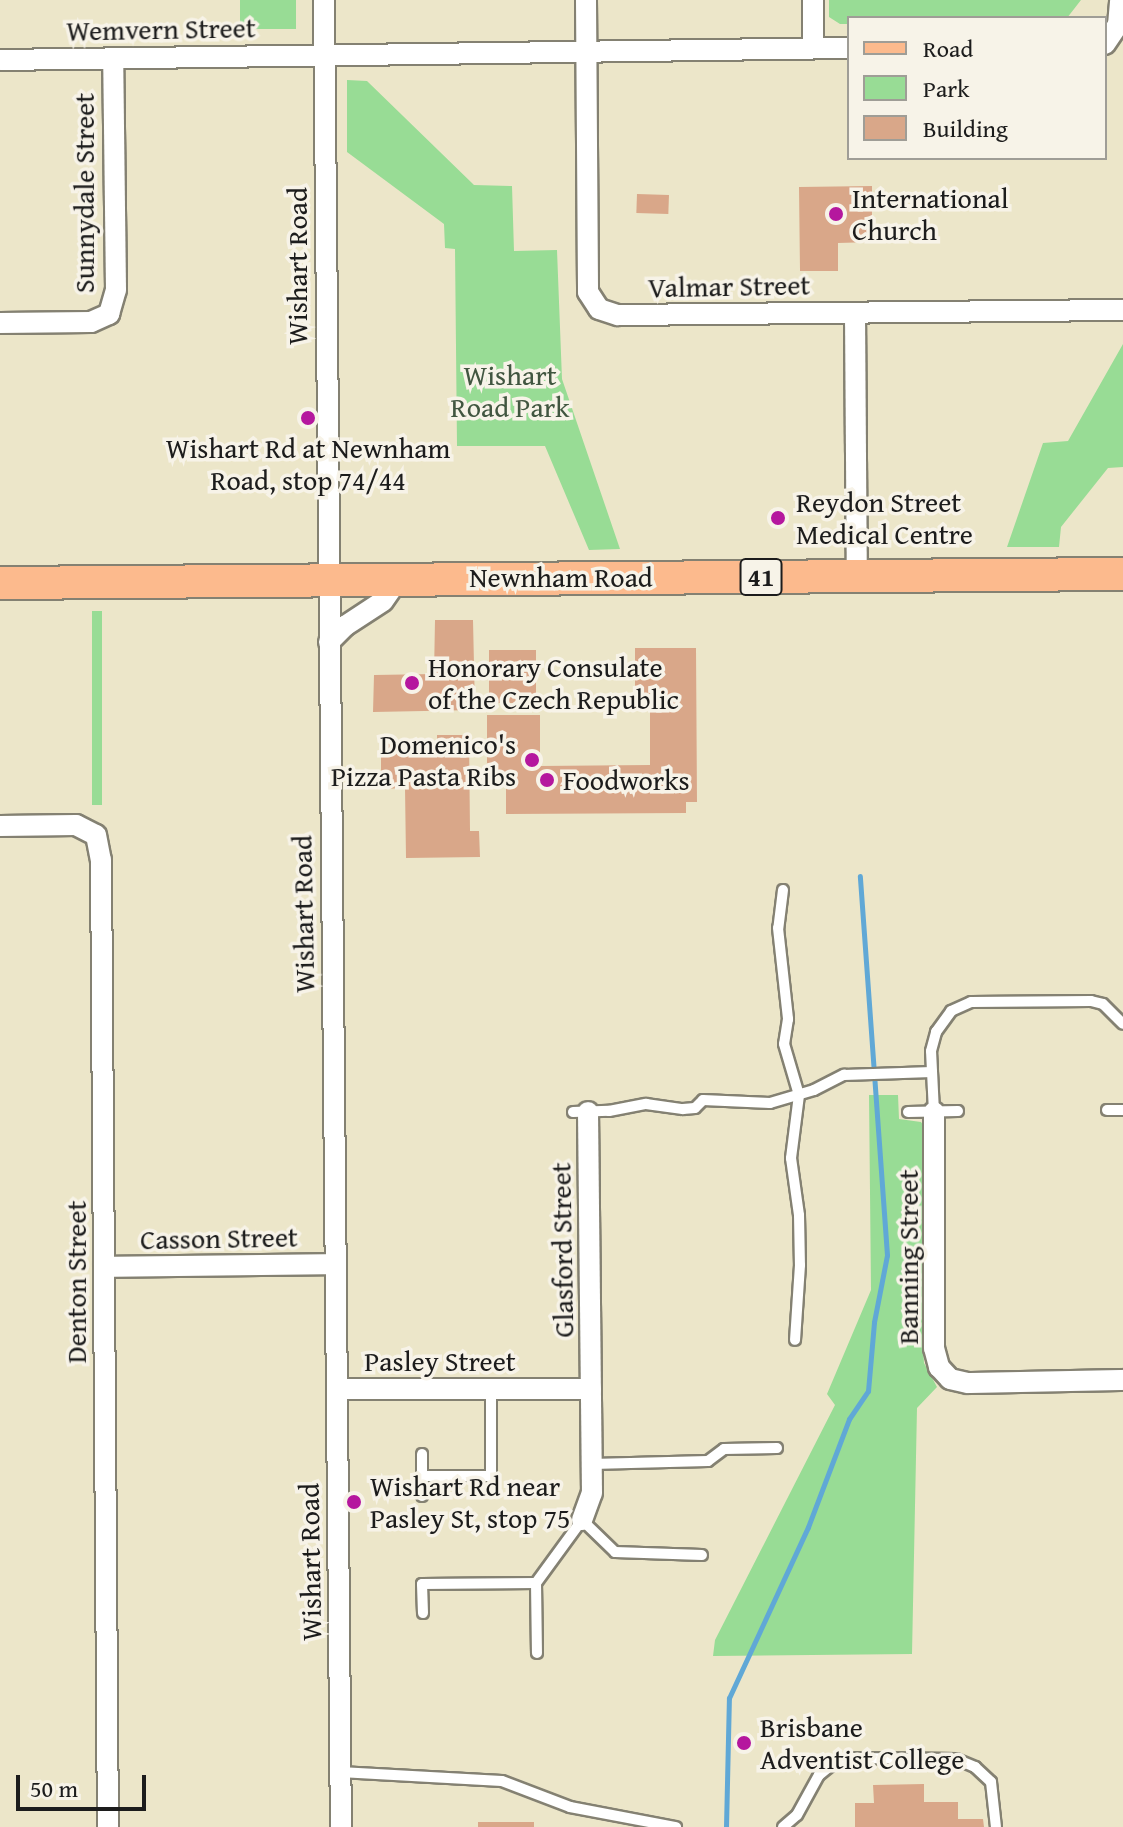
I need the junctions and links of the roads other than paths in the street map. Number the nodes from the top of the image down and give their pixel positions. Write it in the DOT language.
graph roads {
  1 [pos="324,0"];
  2 [pos="586,0"];
  3 [pos="813,0"];
  4 [pos="1120,0"];
  5 [pos="1107,41"];
  6 [pos="813,47"];
  7 [pos="847,48"];
  8 [pos="586,51"];
  9 [pos="323,54"];
  10 [pos="113,58"];
  11 [pos="0,60"];
  12 [pos="1123,310"];
  13 [pos="855,313"];
  14 [pos="0,323"];
  15 [pos="1123,574"];
  16 [pos="857,576"];
  17 [pos="399,578"];
  18 [pos="328,579"];
  19 [pos="0,583"];
  20 [pos="329,642"];
  21 [pos="0,826"];
  22 [pos="783,890"];
  23 [pos="1123,1023"];
  24 [pos="932,1072"];
  25 [pos="799,1095"];
  26 [pos="1107,1110"];
  27 [pos="1123,1110"];
  28 [pos="958,1111"];
  29 [pos="580,1112"];
  30 [pos="908,1112"];
  31 [pos="934,1112"];
  32 [pos="335,1264"];
  33 [pos="104,1267"];
  34 [pos="795,1340"];
  35 [pos="1123,1380"];
  36 [pos="337,1389"];
  37 [pos="491,1389"];
  38 [pos="591,1389"];
  39 [pos="777,1448"];
  40 [pos="422,1454"];
  41 [pos="592,1464"];
  42 [pos="422,1476"];
  43 [pos="422,1496"];
  44 [pos="582,1520"];
  45 [pos="702,1555"];
  46 [pos="536,1583"];
  47 [pos="423,1613"];
  48 [pos="537,1653"];
  49 [pos="340,1772"];
  50 [pos="108,1827"];
  51 [pos="341,1827"];
  52 [pos="676,1827"];
  53 [pos="783,1827"];
  54 [pos="996,1827"];
  1 -- 9 [label="street, Wishart Road"];
  2 -- 8 [label="street"];
  3 -- 6 [label="street"];
  4 -- 5 [label="street"];
  6 -- 7 [label="street, Wemvern Street"];
  6 -- 8 [label="street, Wemvern Street"];
  8 -- 9 [label="street, Wemvern Street"];
  8 -- 13 [label="street, Valmar Street"];
  9 -- 10 [label="street, Wemvern Street"];
  9 -- 18 [label="street, Wishart Road"];
  10 -- 11 [label="street, Wemvern Street"];
  10 -- 14 [label="street, Sunnydale Street"];
  12 -- 13 [label="street, Valmar Street"];
  13 -- 16 [label="street"];
  15 -- 16 [label="main road, Newnham Road / 41"];
  16 -- 17 [label="main road, Newnham Road / 41"];
  17 -- 18 [label="main road, Newnham Road / 41"];
  17 -- 20 [label="street"];
  18 -- 19 [label="main road, Newnham Road / 41"];
  18 -- 20 [label="street, Wishart Road"];
  20 -- 32 [label="street, Wishart Road"];
  21 -- 33 [label="street, Denton Street"];
  22 -- 25 [label="lane"];
  23 -- 24 [label="lane"];
  24 -- 25 [label="lane"];
  24 -- 31 [label="lane"];
  25 -- 29 [label="lane"];
  25 -- 34 [label="lane"];
  26 -- 27 [label="lane"];
  28 -- 31 [label="lane"];
  29 -- 38 [label="street, Glasford Street"];
  30 -- 31 [label="lane"];
  31 -- 35 [label="street, Banning Street"];
  32 -- 33 [label="street, Casson Street"];
  32 -- 36 [label="street, Wishart Road"];
  33 -- 50 [label="street, Denton Street"];
  36 -- 37 [label="street, Pasley Street"];
  36 -- 49 [label="street, Wishart Road"];
  37 -- 38 [label="street, Pasley Street"];
  37 -- 42 [label="lane"];
  38 -- 41 [label="street, Glasford Street"];
  39 -- 41 [label="lane"];
  40 -- 42 [label="lane"];
  41 -- 44 [label="street, Glasford Street"];
  42 -- 43 [label="lane"];
  44 -- 45 [label="lane"];
  44 -- 46 [label="lane"];
  46 -- 47 [label="lane"];
  46 -- 48 [label="lane"];
  49 -- 51 [label="street, Wishart Road"];
  49 -- 52 [label="lane"];
  53 -- 54 [label="lane"];
}
